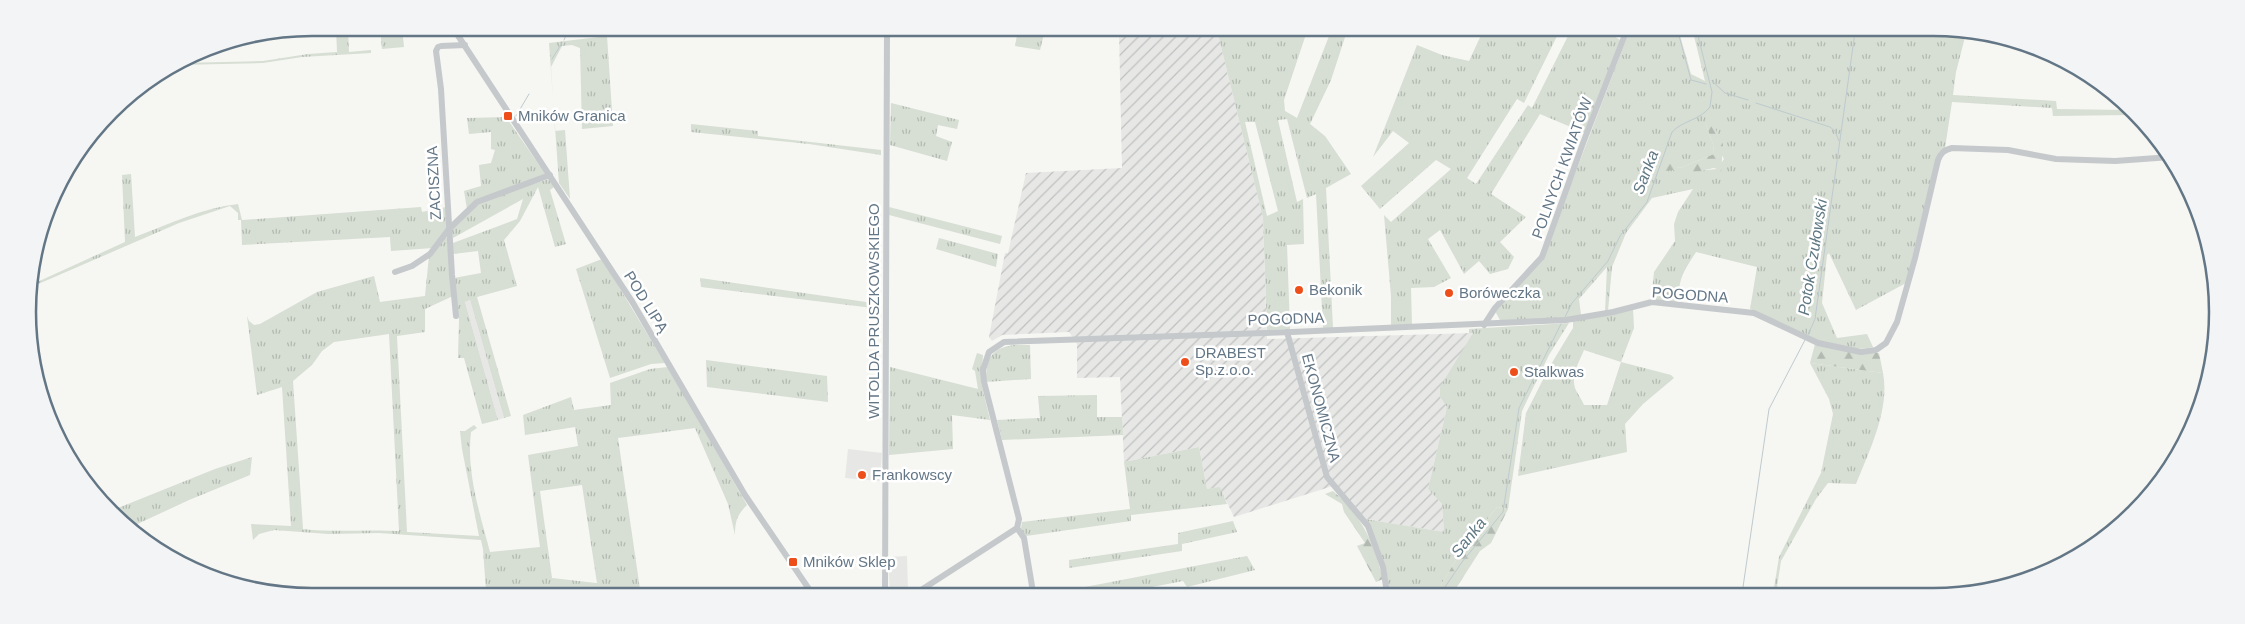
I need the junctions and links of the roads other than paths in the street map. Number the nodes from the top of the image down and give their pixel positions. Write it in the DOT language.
graph roads {
  1 [pos="458,36"];
  2 [pos="887,36"];
  3 [pos="1624,36"];
  4 [pos="464,45"];
  5 [pos="2161,158"];
  6 [pos="550,175"];
  7 [pos="449,229"];
  8 [pos="395,272"];
  9 [pos="456,316"];
  10 [pos="1484,324"];
  11 [pos="1287,332"];
  12 [pos="1017,528"];
  13 [pos="808,588"];
  14 [pos="885,588"];
  15 [pos="924,588"];
  16 [pos="1033,588"];
  17 [pos="1386,588"];
  1 -- 4 [label="street, POD LIPĄ"];
  2 -- 14 [label="street, WITOLDA PRUSZKOWSKIEGO"];
  3 -- 10 [label="street, POLNYCH KWIATÓW"];
  4 -- 6 [label="street, POD LIPĄ"];
  4 -- 7 [label="street, ZACISZNA"];
  5 -- 10 [label="street, POGODNA"];
  6 -- 7 [label="street"];
  6 -- 13 [label="street, POD LIPĄ"];
  7 -- 8 [label="street"];
  7 -- 9 [label="street, ZACISZNA"];
  10 -- 11 [label="street, POGODNA"];
  11 -- 12 [label="street, POGODNA"];
  11 -- 17 [label="street, EKONOMICZNA"];
  12 -- 15 [label="street"];
  12 -- 16 [label="street, POGODNA"];
}
